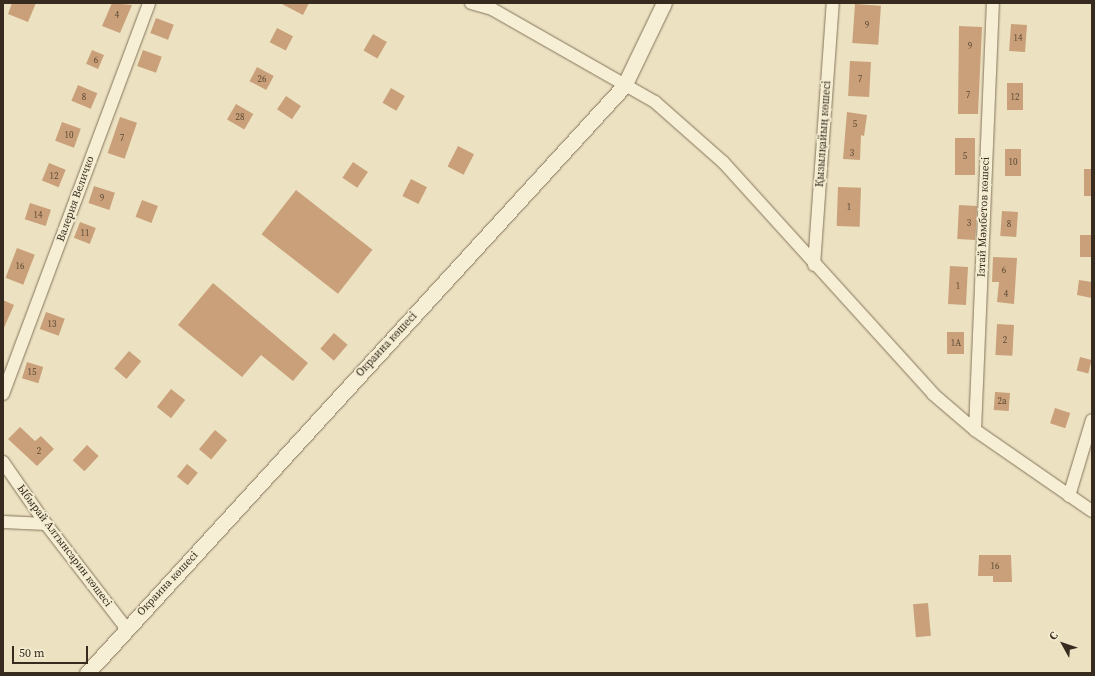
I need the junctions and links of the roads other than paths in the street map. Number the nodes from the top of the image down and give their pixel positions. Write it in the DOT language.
graph roads {
  1 [pos="149,3"];
  2 [pos="471,3"];
  3 [pos="664,3"];
  4 [pos="833,3"];
  5 [pos="993,3"];
  6 [pos="624,86"];
  7 [pos="814,265"];
  8 [pos="3,394"];
  9 [pos="1092,420"];
  10 [pos="975,430"];
  11 [pos="3,462"];
  12 [pos="1069,496"];
  13 [pos="1092,511"];
  14 [pos="3,522"];
  15 [pos="46,524"];
  16 [pos="126,629"];
  17 [pos="87,673"];
  1 -- 8 [label="street, Валерия Величко"];
  2 -- 6 [label="street"];
  3 -- 6 [label="street, Окраина көшесі"];
  4 -- 7 [label="street, Қызылқайың көшесі"];
  5 -- 10 [label="street, Ізтай Мәмбетов көшесі"];
  6 -- 7 [label="street"];
  6 -- 16 [label="street, Окраина көшесі"];
  7 -- 10 [label="street"];
  9 -- 12 [label="street"];
  10 -- 12 [label="street"];
  11 -- 15 [label="street, Ыбырай Алтынсарин көшесі"];
  12 -- 13 [label="street"];
  14 -- 15 [label="street"];
  15 -- 16 [label="street, Ыбырай Алтынсарин көшесі"];
  16 -- 17 [label="street, Окраина көшесі"];
}
